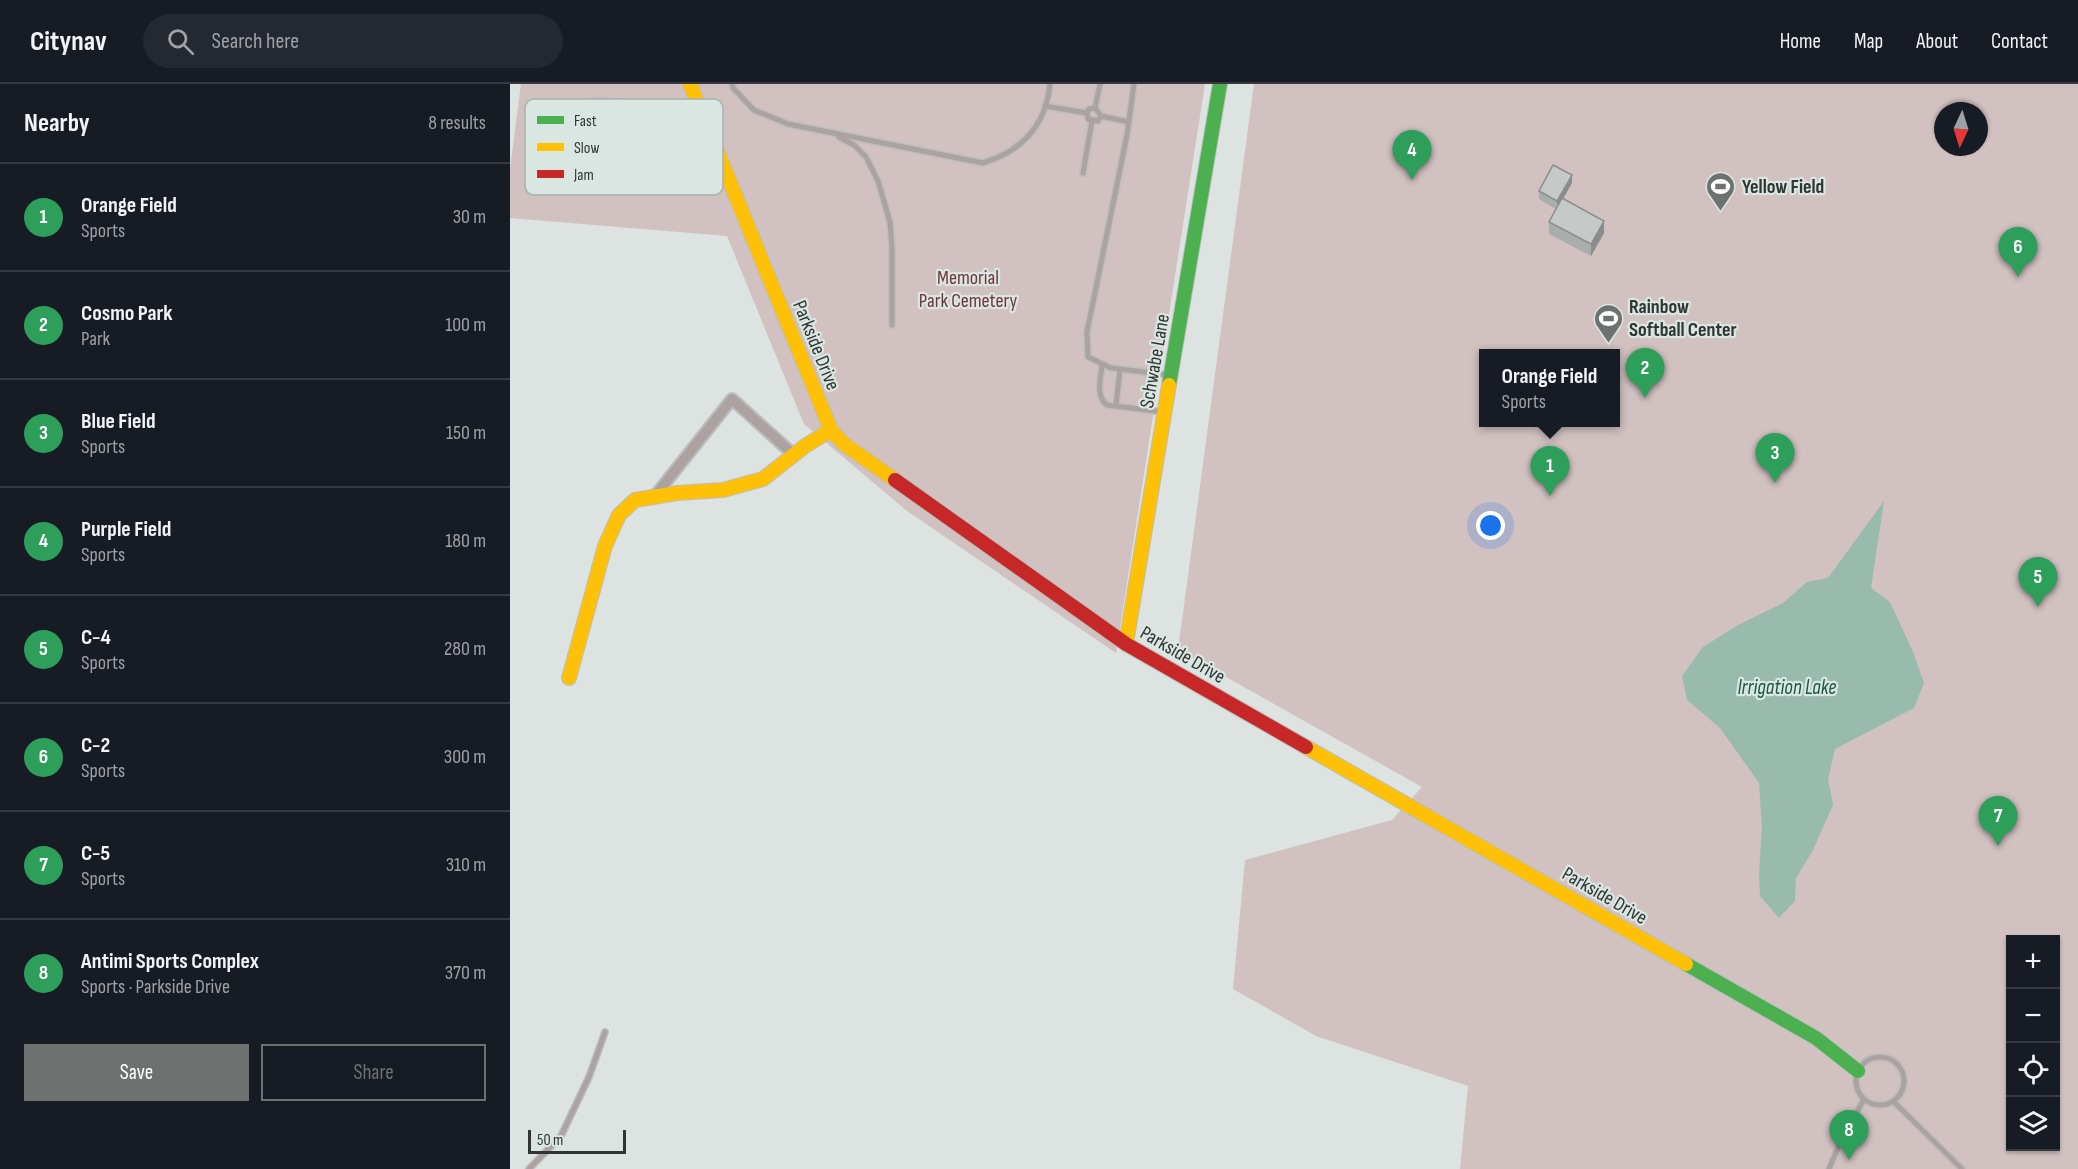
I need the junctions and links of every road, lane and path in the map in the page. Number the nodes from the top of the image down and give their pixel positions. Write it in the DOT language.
graph roads {
  1 [pos="690,84"];
  2 [pos="732,84"];
  3 [pos="1050,84"];
  4 [pos="1100,84"];
  5 [pos="1134,84"];
  6 [pos="1221,84"];
  7 [pos="697,99"];
  8 [pos="1045,106"];
  9 [pos="1095,108"];
  10 [pos="1087,114"];
  11 [pos="1101,116"];
  12 [pos="1092,121"];
  13 [pos="1129,122"];
  14 [pos="832,134"];
  15 [pos="723,164"];
  16 [pos="1083,173"];
  17 [pos="892,325"];
  18 [pos="1102,365"];
  19 [pos="1120,369"];
  20 [pos="1150,373"];
  21 [pos="1171,376"];
  22 [pos="1116,406"];
  23 [pos="1145,410"];
  24 [pos="1165,412"];
  25 [pos="831,430"];
  26 [pos="794,455"];
  27 [pos="654,496"];
  28 [pos="1126,644"];
  29 [pos="569,678"];
  30 [pos="605,1032"];
  31 [pos="1858,1071"];
  32 [pos="1864,1099"];
  33 [pos="1893,1101"];
  34 [pos="529,1169"];
  35 [pos="1829,1169"];
  36 [pos="1962,1169"];
  1 -- 7 [label="street, Parkside Drive"];
  2 -- 14 [label="lane"];
  3 -- 8 [label="lane"];
  4 -- 9 [label="lane"];
  5 -- 13 [label="lane"];
  6 -- 21 [label="street, Schwabe Lane"];
  8 -- 10 [label="lane"];
  8 -- 14 [label="lane"];
  9 -- 10 [label="lane"];
  9 -- 11 [label="lane"];
  10 -- 12 [label="lane"];
  11 -- 12 [label="lane"];
  11 -- 13 [label="lane"];
  12 -- 16 [label="lane"];
  13 -- 18 [label="lane"];
  14 -- 17 [label="lane"];
  15 -- 25 [label="street, Parkside Drive"];
  18 -- 19 [label="lane"];
  18 -- 22 [label="lane"];
  19 -- 20 [label="lane"];
  19 -- 22 [label="lane"];
  20 -- 21 [label="lane"];
  20 -- 23 [label="lane"];
  21 -- 24 [label="street, Schwabe Lane"];
  22 -- 23 [label="lane"];
  23 -- 24 [label="lane"];
  24 -- 28 [label="street, Schwabe Lane"];
  25 -- 26 [label="street"];
  25 -- 28 [label="street, Parkside Drive"];
  26 -- 27 [label="street"];
  26 -- 27 [label="street"];
  27 -- 29 [label="street"];
  28 -- 31 [label="street, Parkside Drive"];
  30 -- 34 [label="lane"];
  31 -- 32 [label="lane"];
  31 -- 33 [label="lane"];
  32 -- 33 [label="lane"];
  32 -- 35 [label="lane"];
  33 -- 36 [label="lane"];
}
